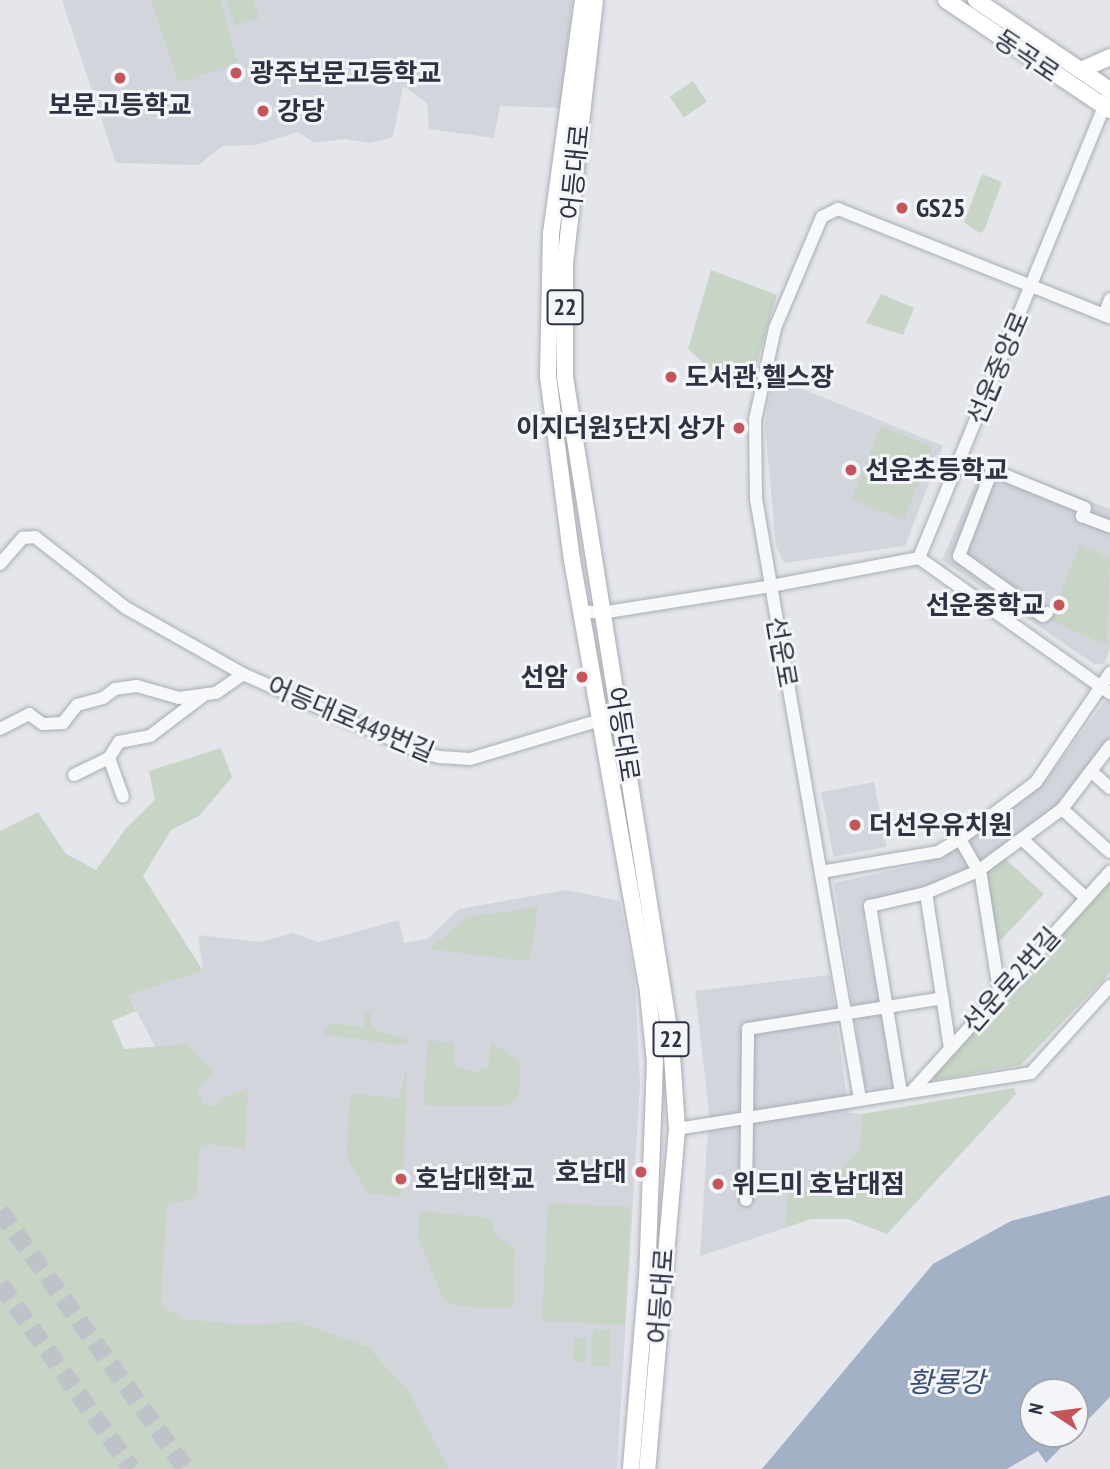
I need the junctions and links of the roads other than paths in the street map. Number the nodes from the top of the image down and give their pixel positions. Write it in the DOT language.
graph roads {
  1 [pos="583,0"];
  2 [pos="595,0"];
  3 [pos="930,0"];
  4 [pos="946,0"];
  5 [pos="976,0"];
  6 [pos="1004,41"];
  7 [pos="1110,57"];
  8 [pos="1081,70"];
  9 [pos="1109,100"];
  10 [pos="1031,289"];
  11 [pos="1110,299"];
  12 [pos="1107,316"];
  13 [pos="1110,527"];
  14 [pos="919,558"];
  15 [pos="0,564"];
  16 [pos="771,586"];
  17 [pos="580,611"];
  18 [pos="601,613"];
  19 [pos="1047,613"];
  20 [pos="1110,673"];
  21 [pos="243,674"];
  22 [pos="1107,690"];
  23 [pos="204,695"];
  24 [pos="620,714"];
  25 [pos="597,718"];
  26 [pos="0,729"];
  27 [pos="1110,746"];
  28 [pos="109,758"];
  29 [pos="1092,772"];
  30 [pos="74,775"];
  31 [pos="1110,788"];
  32 [pos="123,797"];
  33 [pos="1062,809"];
  34 [pos="960,839"];
  35 [pos="1022,839"];
  36 [pos="1110,852"];
  37 [pos="978,871"];
  38 [pos="821,872"];
  39 [pos="1110,872"];
  40 [pos="926,893"];
  41 [pos="1086,898"];
  42 [pos="1110,986"];
  43 [pos="999,990"];
  44 [pos="943,998"];
  45 [pos="884,1008"];
  46 [pos="845,1014"];
  47 [pos="950,1048"];
  48 [pos="907,1092"];
  49 [pos="860,1099"];
  50 [pos="749,1121"];
  51 [pos="677,1129"];
  52 [pos="746,1200"];
  53 [pos="631,1469"];
  54 [pos="647,1469"];
  1 -- 17 [label="main road, 어등대로 / 22"];
  2 -- 18 [label="main road, 어등대로 / 22"];
  3 -- 6 [label="main road"];
  4 -- 6 [label="main road, 동곡로"];
  5 -- 8 [label="main road, 동곡로"];
  6 -- 9 [label="main road, 동곡로"];
  7 -- 8 [label="main road"];
  8 -- 9 [label="main road, 동곡로"];
  9 -- 10 [label="street, 선운중앙로"];
  10 -- 12 [label="street"];
  10 -- 14 [label="street, 선운중앙로"];
  10 -- 16 [label="street, 선운로"];
  11 -- 12 [label="street"];
  13 -- 19 [label="street"];
  14 -- 16 [label="street"];
  14 -- 22 [label="street"];
  15 -- 21 [label="street, 어등대로449번길"];
  16 -- 18 [label="street"];
  16 -- 38 [label="street, 선운로"];
  17 -- 18 [label="street"];
  17 -- 25 [label="main road, 어등대로 / 22"];
  18 -- 24 [label="main road, 어등대로 / 22"];
  20 -- 22 [label="street"];
  21 -- 23 [label="street, 어등대로449번길"];
  21 -- 25 [label="street, 어등대로449번길"];
  22 -- 34 [label="street"];
  23 -- 26 [label="street, 어등대로449번길"];
  23 -- 28 [label="street, 어등대로449번길"];
  24 -- 25 [label="street, 어등대로449번길"];
  24 -- 51 [label="main road, 어등대로 / 22"];
  25 -- 53 [label="main road, 어등대로 / 22"];
  27 -- 29 [label="street"];
  28 -- 30 [label="street, 어등대로449번길"];
  28 -- 32 [label="street"];
  29 -- 31 [label="street"];
  29 -- 33 [label="street"];
  33 -- 35 [label="street"];
  33 -- 36 [label="street"];
  34 -- 37 [label="street"];
  34 -- 38 [label="street"];
  35 -- 37 [label="street"];
  35 -- 41 [label="street"];
  37 -- 40 [label="street"];
  37 -- 43 [label="street"];
  38 -- 46 [label="street, 선운로"];
  39 -- 41 [label="street, 선운로2번길"];
  40 -- 44 [label="street"];
  40 -- 45 [label="street"];
  41 -- 43 [label="street, 선운로2번길"];
  42 -- 48 [label="street"];
  43 -- 47 [label="street, 선운로2번길"];
  44 -- 45 [label="street"];
  44 -- 47 [label="street"];
  45 -- 46 [label="street"];
  45 -- 48 [label="street"];
  46 -- 49 [label="street, 선운로"];
  46 -- 50 [label="street"];
  47 -- 48 [label="street, 선운로2번길"];
  48 -- 49 [label="street"];
  49 -- 50 [label="street"];
  50 -- 51 [label="street"];
  50 -- 52 [label="street"];
  51 -- 54 [label="main road, 어등대로 / 22"];
}
